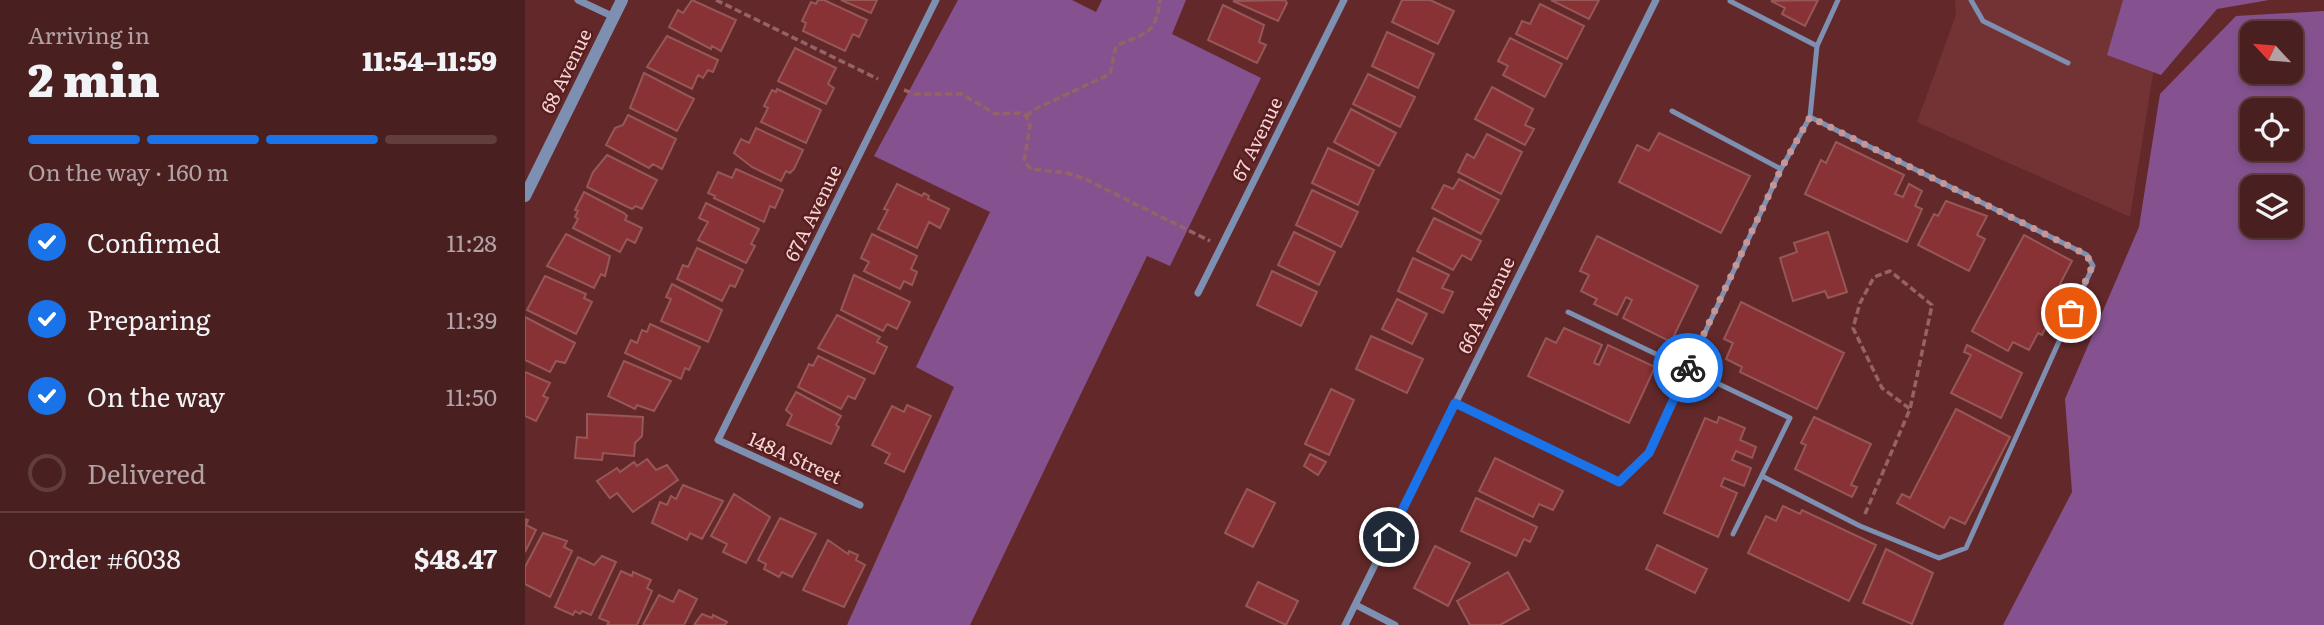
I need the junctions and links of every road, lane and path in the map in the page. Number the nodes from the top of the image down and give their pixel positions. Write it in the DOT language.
graph roads {
  1 [pos="578,0"];
  2 [pos="622,0"];
  3 [pos="716,0"];
  4 [pos="936,0"];
  5 [pos="1160,0"];
  6 [pos="1344,0"];
  7 [pos="1655,0"];
  8 [pos="1838,0"];
  9 [pos="1971,0"];
  10 [pos="1730,1"];
  11 [pos="614,17"];
  12 [pos="1817,46"];
  13 [pos="2068,63"];
  14 [pos="878,79"];
  15 [pos="902,90"];
  16 [pos="1672,111"];
  17 [pos="1026,116"];
  18 [pos="1810,117"];
  19 [pos="1781,169"];
  20 [pos="525,197"];
  21 [pos="1210,241"];
  22 [pos="1198,293"];
  23 [pos="1568,312"];
  24 [pos="1689,368"];
  25 [pos="1455,403"];
  26 [pos="1910,409"];
  27 [pos="718,440"];
  28 [pos="1762,476"];
  29 [pos="860,505"];
  30 [pos="1860,526"];
  31 [pos="1733,534"];
  32 [pos="1356,605"];
  33 [pos="1345,625"];
  34 [pos="1395,625"];
  1 -- 11 [label="street"];
  2 -- 11 [label="street, 68 Avenue"];
  3 -- 14 [label="path"];
  4 -- 27 [label="street, 67A Avenue"];
  5 -- 17 [label="path"];
  6 -- 22 [label="street, 67 Avenue"];
  7 -- 25 [label="street, 66A Avenue"];
  8 -- 12 [label="lane"];
  9 -- 13 [label="lane"];
  10 -- 12 [label="lane"];
  11 -- 20 [label="street, 68 Avenue"];
  12 -- 18 [label="lane"];
  15 -- 17 [label="path"];
  16 -- 19 [label="lane"];
  17 -- 21 [label="path"];
  18 -- 19 [label="lane"];
  18 -- 30 [label="lane"];
  19 -- 24 [label="lane"];
  23 -- 24 [label="lane"];
  24 -- 25 [label="lane"];
  24 -- 28 [label="lane"];
  25 -- 32 [label="street, 66A Avenue"];
  26 -- 26 [label="path"];
  26 -- 30 [label="path"];
  27 -- 29 [label="street, 148A Street"];
  28 -- 30 [label="lane"];
  28 -- 31 [label="lane"];
  32 -- 33 [label="street, 66A Avenue"];
  32 -- 34 [label="street"];
}
